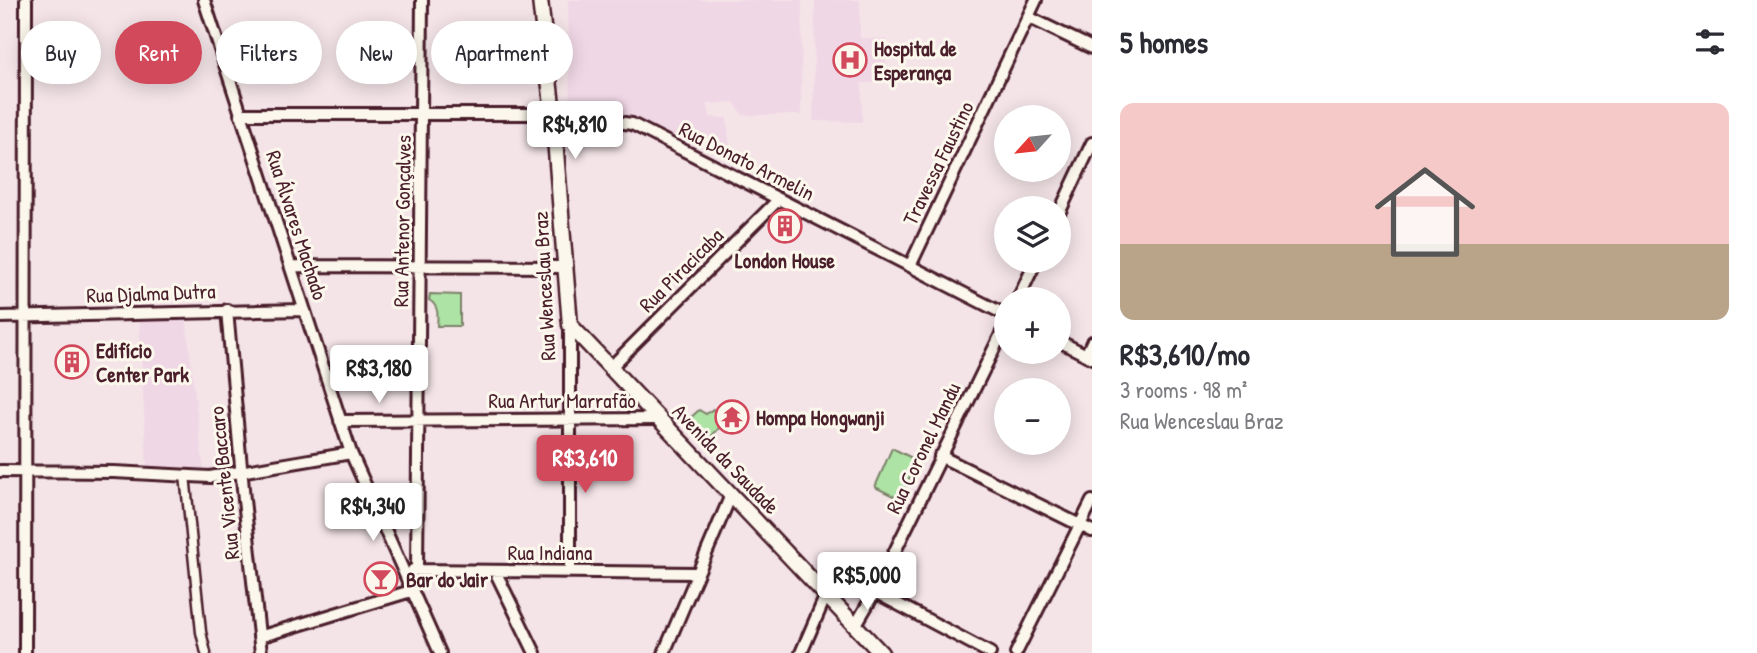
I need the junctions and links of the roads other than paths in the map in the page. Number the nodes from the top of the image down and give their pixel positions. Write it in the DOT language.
graph roads {
  1 [pos="26,0"];
  2 [pos="204,0"];
  3 [pos="422,0"];
  4 [pos="540,0"];
  5 [pos="1036,0"];
  6 [pos="1028,17"];
  7 [pos="1092,48"];
  8 [pos="240,114"];
  9 [pos="553,114"];
  10 [pos="422,115"];
  11 [pos="1092,143"];
  12 [pos="1067,196"];
  13 [pos="779,199"];
  14 [pos="291,266"];
  15 [pos="910,266"];
  16 [pos="567,267"];
  17 [pos="421,268"];
  18 [pos="994,309"];
  19 [pos="227,310"];
  20 [pos="303,310"];
  21 [pos="0,317"];
  22 [pos="26,317"];
  23 [pos="570,325"];
  24 [pos="1092,342"];
  25 [pos="1071,347"];
  26 [pos="994,348"];
  27 [pos="1089,357"];
  28 [pos="610,368"];
  29 [pos="570,419"];
  30 [pos="658,419"];
  31 [pos="418,420"];
  32 [pos="340,421"];
  33 [pos="351,453"];
  34 [pos="940,456"];
  35 [pos="0,471"];
  36 [pos="25,471"];
  37 [pos="242,473"];
  38 [pos="185,475"];
  39 [pos="732,495"];
  40 [pos="1092,501"];
  41 [pos="1080,525"];
  42 [pos="1092,531"];
  43 [pos="417,569"];
  44 [pos="495,570"];
  45 [pos="570,571"];
  46 [pos="403,573"];
  47 [pos="697,573"];
  48 [pos="411,592"];
  49 [pos="875,592"];
  50 [pos="826,595"];
  51 [pos="855,626"];
  52 [pos="259,637"];
  53 [pos="25,653"];
  54 [pos="206,653"];
  55 [pos="261,653"];
  56 [pos="440,653"];
  57 [pos="535,653"];
  58 [pos="663,653"];
  59 [pos="801,653"];
  60 [pos="881,653"];
  61 [pos="990,653"];
  62 [pos="1016,653"];
  1 -- 22 [label="street"];
  2 -- 8 [label="street, Rua Álvares Machado"];
  3 -- 10 [label="street, Rua Antenor Gonçalves"];
  4 -- 9 [label="street, Rua Wenceslau Braz"];
  5 -- 6 [label="street, Travessa Faustino"];
  6 -- 7 [label="street"];
  6 -- 15 [label="street, Travessa Faustino"];
  8 -- 10 [label="street, Rua Donato Armelin"];
  8 -- 14 [label="street, Rua Álvares Machado"];
  9 -- 10 [label="street, Rua Donato Armelin"];
  9 -- 13 [label="street, Rua Donato Armelin"];
  9 -- 16 [label="street, Rua Wenceslau Braz"];
  10 -- 17 [label="street, Rua Antenor Gonçalves"];
  11 -- 12 [label="street"];
  13 -- 15 [label="street, Rua Donato Armelin"];
  13 -- 28 [label="street, Rua Piracicaba"];
  14 -- 17 [label="street"];
  14 -- 20 [label="street, Rua Álvares Machado"];
  15 -- 18 [label="street, Rua Donato Armelin"];
  16 -- 17 [label="street"];
  16 -- 23 [label="street, Rua Wenceslau Braz"];
  17 -- 31 [label="street, Rua Antenor Gonçalves"];
  19 -- 20 [label="street, Rua Djalma Dutra"];
  19 -- 22 [label="street, Rua Djalma Dutra"];
  19 -- 37 [label="street, Rua Vicente Baccaro"];
  20 -- 32 [label="street, Rua Álvares Machado"];
  21 -- 22 [label="street, Rua Djalma Dutra"];
  22 -- 36 [label="street"];
  23 -- 28 [label="street, Avenida da Saudade"];
  23 -- 29 [label="street, Rua Wenceslau Braz"];
  24 -- 27 [label="street"];
  25 -- 27 [label="street"];
  26 -- 34 [label="street, Rua Coronel Mandu"];
  28 -- 30 [label="street, Avenida da Saudade"];
  29 -- 30 [label="street, Rua Artur Marrafão"];
  29 -- 31 [label="street, Rua Artur Marrafão"];
  29 -- 45 [label="street, Rua Wenceslau Braz"];
  30 -- 39 [label="street, Avenida da Saudade"];
  31 -- 32 [label="street, Rua Artur Marrafão"];
  31 -- 43 [label="street, Rua Antenor Gonçalves"];
  32 -- 33 [label="street, Rua Álvares Machado"];
  33 -- 37 [label="street"];
  33 -- 46 [label="street, Rua Álvares Machado"];
  34 -- 41 [label="street"];
  34 -- 49 [label="street, Rua Coronel Mandu"];
  35 -- 36 [label="street"];
  36 -- 38 [label="street"];
  36 -- 53 [label="street"];
  37 -- 38 [label="street"];
  37 -- 52 [label="street, Rua Vicente Baccaro"];
  38 -- 54 [label="street"];
  39 -- 47 [label="street"];
  39 -- 50 [label="street, Avenida da Saudade"];
  40 -- 41 [label="street"];
  41 -- 42 [label="street"];
  41 -- 62 [label="street"];
  43 -- 44 [label="street, Rua Indiana"];
  43 -- 46 [label="street, Rua Indiana"];
  44 -- 45 [label="street, Rua Indiana"];
  44 -- 57 [label="street"];
  45 -- 47 [label="street, Rua Indiana"];
  46 -- 48 [label="street, Rua Álvares Machado"];
  47 -- 58 [label="street"];
  48 -- 52 [label="street"];
  48 -- 56 [label="street, Rua Álvares Machado"];
  49 -- 51 [label="street, Rua Coronel Mandu"];
  49 -- 61 [label="street"];
  50 -- 51 [label="street, Avenida da Saudade"];
  50 -- 59 [label="street"];
  51 -- 60 [label="street, Avenida da Saudade"];
  52 -- 55 [label="street, Rua Vicente Baccaro"];
}
